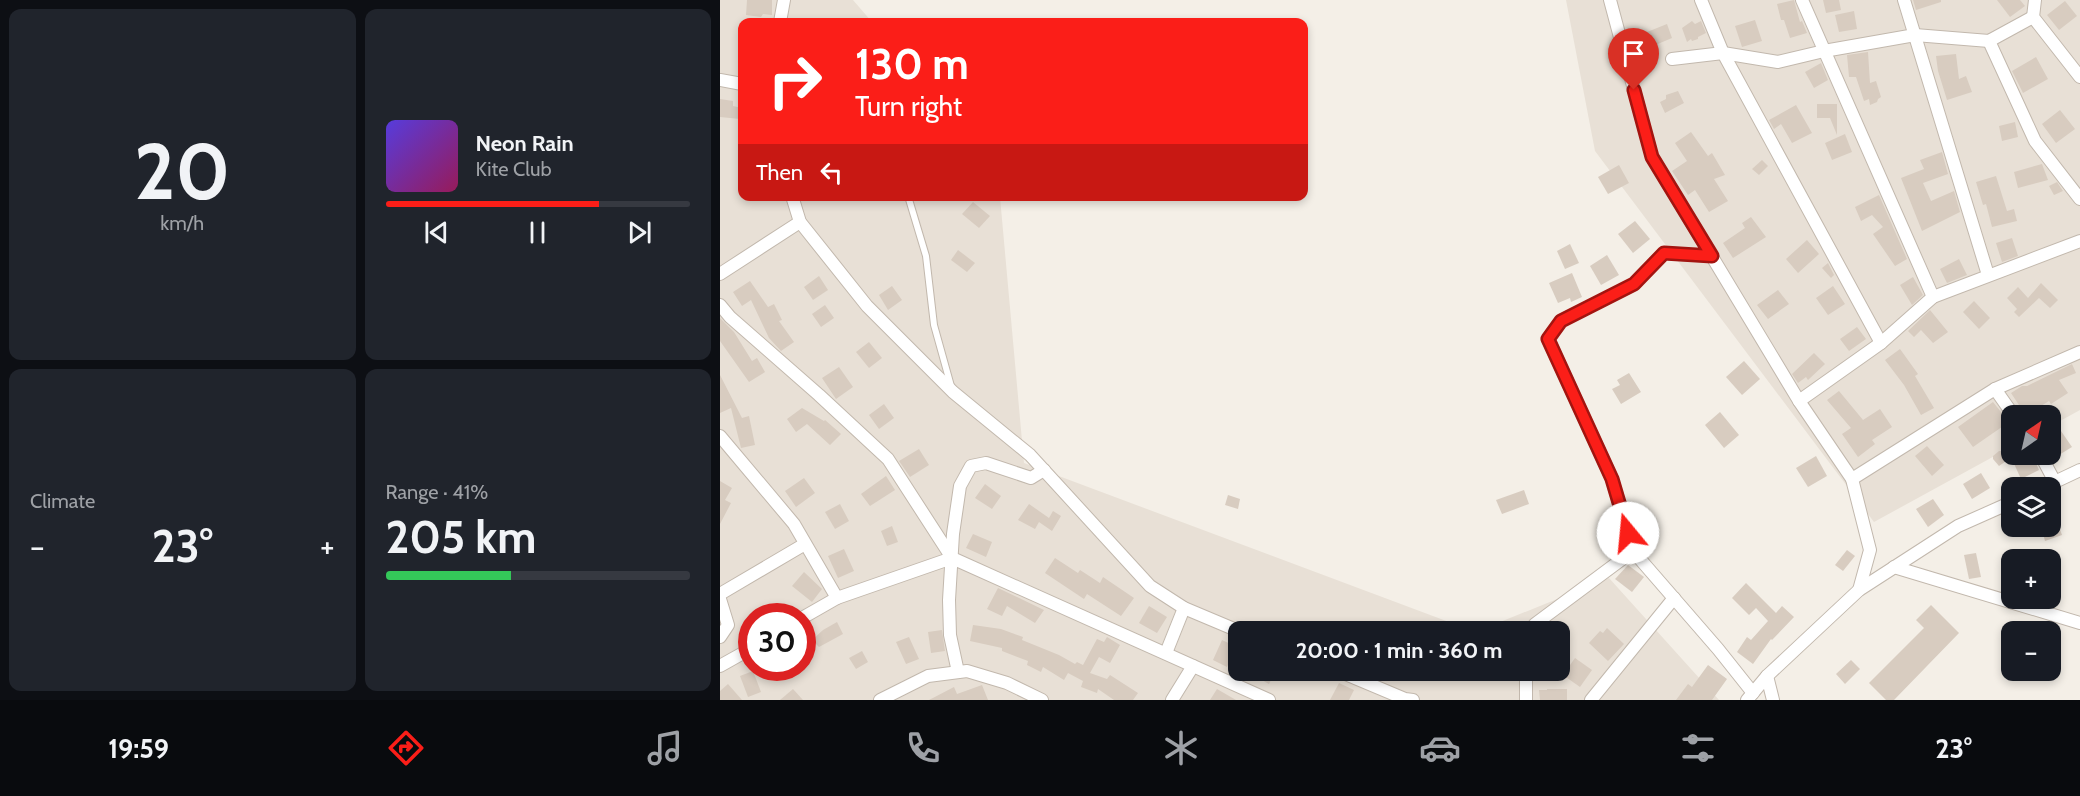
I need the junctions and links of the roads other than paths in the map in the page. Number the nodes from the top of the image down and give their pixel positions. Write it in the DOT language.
graph roads {
  1 [pos="784,0"];
  2 [pos="1610,0"];
  3 [pos="1701,0"];
  4 [pos="1802,0"];
  5 [pos="1904,0"];
  6 [pos="2035,0"];
  7 [pos="2033,17"];
  8 [pos="781,18"];
  9 [pos="1915,35"];
  10 [pos="1989,41"];
  11 [pos="1824,51"];
  12 [pos="1723,53"];
  13 [pos="1672,59"];
  14 [pos="2080,77"];
  15 [pos="720,80"];
  16 [pos="738,83"];
  17 [pos="2080,199"];
  18 [pos="794,201"];
  19 [pos="910,201"];
  20 [pos="800,222"];
  21 [pos="2080,241"];
  22 [pos="1712,256"];
  23 [pos="720,274"];
  24 [pos="1988,275"];
  25 [pos="1933,297"];
  26 [pos="720,305"];
  27 [pos="1881,343"];
  28 [pos="2080,352"];
  29 [pos="1995,389"];
  30 [pos="953,392"];
  31 [pos="1799,401"];
  32 [pos="2006,405"];
  33 [pos="720,436"];
  34 [pos="1044,470"];
  35 [pos="2080,470"];
  36 [pos="1852,479"];
  37 [pos="2061,479"];
  38 [pos="2001,507"];
  39 [pos="805,544"];
  40 [pos="1633,551"];
  41 [pos="952,558"];
  42 [pos="1894,567"];
  43 [pos="1859,590"];
  44 [pos="720,594"];
  45 [pos="837,598"];
  46 [pos="1674,598"];
  47 [pos="720,599"];
  48 [pos="1184,608"];
  49 [pos="816,610"];
  50 [pos="1539,621"];
  51 [pos="2080,622"];
  52 [pos="1228,627"];
  53 [pos="720,637"];
  54 [pos="1166,653"];
  55 [pos="738,656"];
  56 [pos="720,666"];
  57 [pos="1193,666"];
  58 [pos="958,672"];
  59 [pos="1767,676"];
  60 [pos="1362,681"];
  61 [pos="1526,681"];
  62 [pos="1750,697"];
  63 [pos="1034,699"];
  64 [pos="880,700"];
  65 [pos="1172,700"];
  66 [pos="1269,700"];
  67 [pos="1413,700"];
  68 [pos="1526,700"];
  69 [pos="1591,700"];
  70 [pos="1773,700"];
  1 -- 8 [label="street"];
  2 -- 22 [label="street"];
  3 -- 12 [label="street"];
  4 -- 11 [label="street"];
  5 -- 9 [label="street"];
  6 -- 7 [label="street"];
  7 -- 10 [label="street"];
  7 -- 14 [label="street"];
  9 -- 10 [label="street"];
  9 -- 11 [label="street"];
  9 -- 24 [label="street"];
  10 -- 17 [label="street"];
  11 -- 12 [label="street"];
  11 -- 25 [label="street"];
  12 -- 13 [label="street"];
  12 -- 27 [label="street"];
  15 -- 16 [label="street"];
  18 -- 20 [label="street"];
  19 -- 30 [label="lane"];
  20 -- 23 [label="street"];
  20 -- 30 [label="street"];
  21 -- 24 [label="street"];
  22 -- 31 [label="street"];
  22 -- 40 [label="street"];
  24 -- 25 [label="street"];
  25 -- 27 [label="street"];
  26 -- 41 [label="street"];
  27 -- 31 [label="street"];
  28 -- 29 [label="street"];
  29 -- 32 [label="street"];
  29 -- 36 [label="street"];
  30 -- 34 [label="street"];
  31 -- 36 [label="street"];
  33 -- 39 [label="street"];
  34 -- 41 [label="street"];
  34 -- 48 [label="street"];
  35 -- 37 [label="street"];
  36 -- 43 [label="street"];
  38 -- 42 [label="street"];
  39 -- 44 [label="street"];
  39 -- 45 [label="street"];
  40 -- 46 [label="street"];
  40 -- 50 [label="street"];
  41 -- 45 [label="street"];
  41 -- 54 [label="street"];
  41 -- 58 [label="street"];
  42 -- 43 [label="street"];
  42 -- 51 [label="street"];
  43 -- 59 [label="street"];
  45 -- 49 [label="street"];
  46 -- 62 [label="street"];
  46 -- 69 [label="street"];
  47 -- 53 [label="street"];
  48 -- 52 [label="street"];
  48 -- 54 [label="street"];
  54 -- 57 [label="street"];
  55 -- 56 [label="street"];
  57 -- 65 [label="street"];
  57 -- 66 [label="street"];
  58 -- 63 [label="street"];
  58 -- 64 [label="street"];
  59 -- 62 [label="street"];
  59 -- 70 [label="street"];
  60 -- 67 [label="street"];
  61 -- 68 [label="street"];
}
